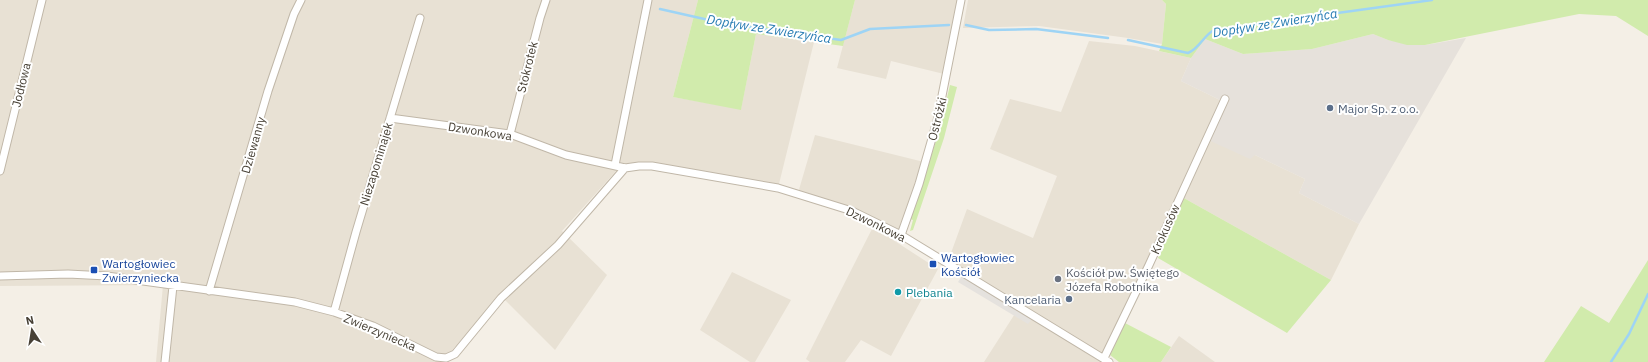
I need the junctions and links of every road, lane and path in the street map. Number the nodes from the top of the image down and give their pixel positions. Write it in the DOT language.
graph roads {
  1 [pos="42,0"];
  2 [pos="301,0"];
  3 [pos="546,0"];
  4 [pos="648,0"];
  5 [pos="961,0"];
  6 [pos="420,18"];
  7 [pos="1226,99"];
  8 [pos="390,118"];
  9 [pos="510,134"];
  10 [pos="615,165"];
  11 [pos="625,168"];
  12 [pos="0,171"];
  13 [pos="901,235"];
  14 [pos="0,276"];
  15 [pos="173,286"];
  16 [pos="209,291"];
  17 [pos="334,312"];
  18 [pos="446,360"];
  19 [pos="1107,360"];
  20 [pos="165,362"];
  1 -- 12 [label="street, Jodłowa"];
  2 -- 16 [label="street, Dziewanny"];
  3 -- 9 [label="street, Stokrotek"];
  4 -- 10 [label="street"];
  5 -- 13 [label="street, Ostróżki"];
  6 -- 8 [label="street, Niezapominajek"];
  7 -- 19 [label="street, Krokusów"];
  8 -- 9 [label="street, Dzwonkowa"];
  8 -- 17 [label="street, Niezapominajek"];
  9 -- 10 [label="street, Dzwonkowa"];
  10 -- 11 [label="street, Dzwonkowa"];
  11 -- 13 [label="street, Dzwonkowa"];
  11 -- 18 [label="street, Zwierzyniecka"];
  13 -- 19 [label="street, Dzwonkowa"];
  14 -- 15 [label="street, Zwierzyniecka"];
  15 -- 16 [label="street, Zwierzyniecka"];
  15 -- 20 [label="street"];
  16 -- 17 [label="street, Zwierzyniecka"];
  17 -- 18 [label="street, Zwierzyniecka"];
}
